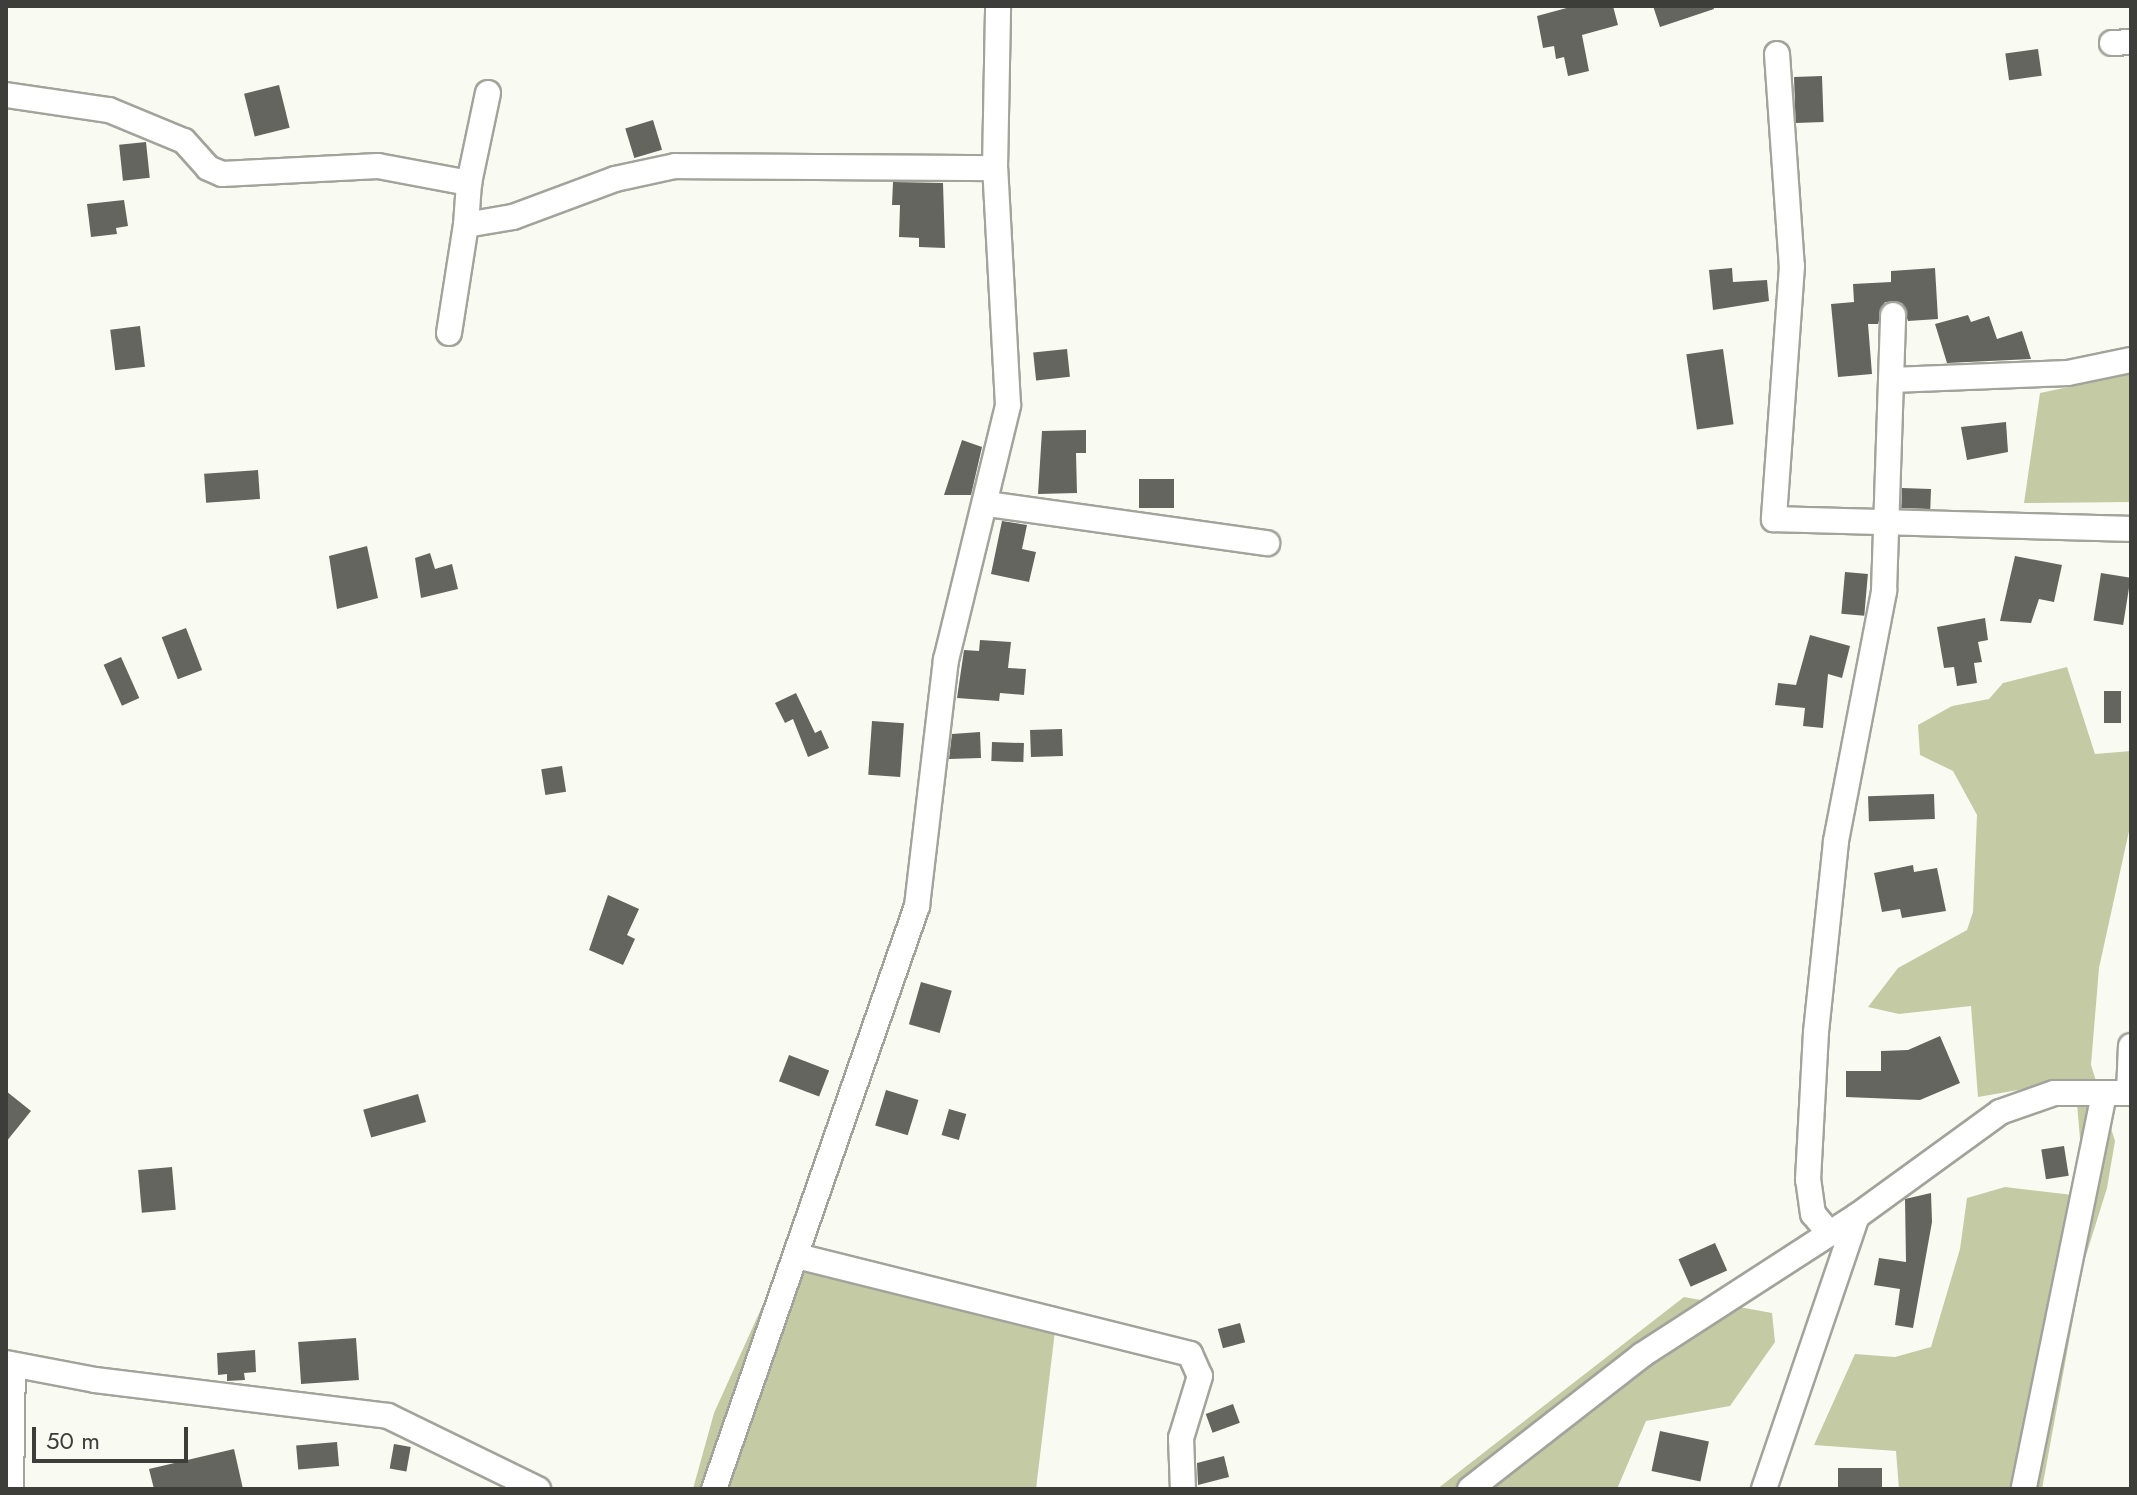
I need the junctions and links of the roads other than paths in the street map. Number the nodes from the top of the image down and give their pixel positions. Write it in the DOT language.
graph roads {
  1 [pos="998,6"];
  2 [pos="1777,54"];
  3 [pos="488,93"];
  4 [pos="6,95"];
  5 [pos="995,168"];
  6 [pos="469,183"];
  7 [pos="466,225"];
  8 [pos="1893,315"];
  9 [pos="449,333"];
  10 [pos="2131,360"];
  11 [pos="1892,380"];
  12 [pos="988,504"];
  13 [pos="1889,524"];
  14 [pos="2131,529"];
  15 [pos="1267,543"];
  16 [pos="2131,1046"];
  17 [pos="2121,1094"];
  18 [pos="1857,1216"];
  19 [pos="1830,1234"];
  20 [pos="797,1256"];
  21 [pos="9,1365"];
  22 [pos="2024,1487"];
  23 [pos="11,1489"];
  24 [pos="538,1489"];
  25 [pos="714,1489"];
  26 [pos="1183,1489"];
  27 [pos="1470,1489"];
  28 [pos="1764,1489"];
  1 -- 5 [label="street"];
  2 -- 13 [label="street"];
  3 -- 6 [label="street"];
  4 -- 6 [label="street"];
  5 -- 7 [label="street"];
  5 -- 12 [label="street"];
  6 -- 7 [label="street"];
  7 -- 9 [label="street"];
  8 -- 11 [label="street"];
  10 -- 11 [label="street"];
  11 -- 13 [label="street"];
  12 -- 15 [label="street"];
  12 -- 20 [label="street"];
  13 -- 14 [label="street"];
  13 -- 19 [label="street"];
  16 -- 17 [label="street"];
  17 -- 18 [label="street"];
  17 -- 22 [label="street"];
  18 -- 19 [label="street"];
  18 -- 28 [label="street"];
  19 -- 27 [label="street"];
  20 -- 25 [label="street"];
  20 -- 26 [label="street"];
  21 -- 23 [label="street"];
  21 -- 24 [label="street"];
}
